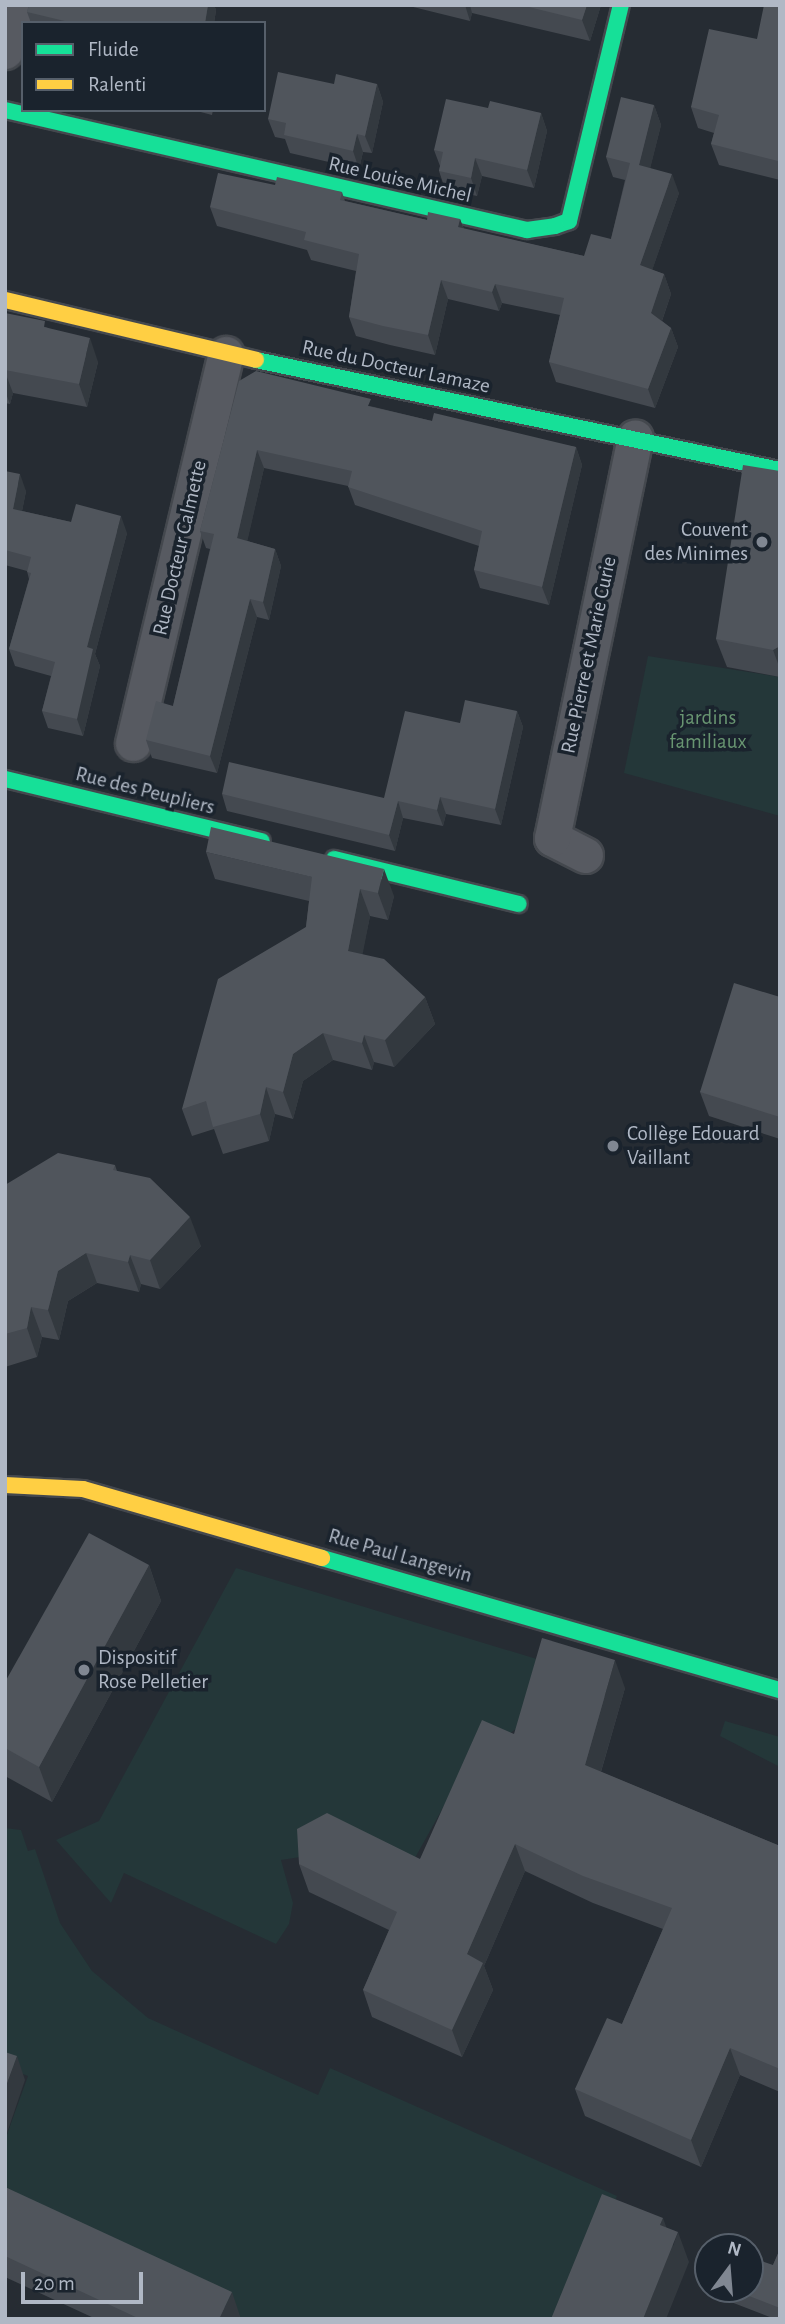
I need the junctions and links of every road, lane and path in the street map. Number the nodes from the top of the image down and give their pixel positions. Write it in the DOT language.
graph roads {
  1 [pos="15,5"];
  2 [pos="621,5"];
  3 [pos="5,51"];
  4 [pos="5,110"];
  5 [pos="5,300"];
  6 [pos="226,354"];
  7 [pos="635,437"];
  8 [pos="780,470"];
  9 [pos="133,743"];
  10 [pos="5,779"];
  11 [pos="282,846"];
  12 [pos="585,855"];
  13 [pos="322,856"];
  14 [pos="519,904"];
  15 [pos="5,1485"];
  16 [pos="780,1689"];
  1 -- 3 [label="street"];
  2 -- 4 [label="street, Rue Louise Michel"];
  5 -- 6 [label="street, Rue du Docteur Lamaze"];
  6 -- 7 [label="street, Rue du Docteur Lamaze"];
  6 -- 9 [label="street, Rue Docteur Calmette"];
  7 -- 8 [label="street, Rue du Docteur Lamaze"];
  7 -- 12 [label="street, Rue Pierre et Marie Curie"];
  10 -- 11 [label="street, Rue des Peupliers"];
  13 -- 14 [label="street"];
  15 -- 16 [label="street, Rue Paul Langevin"];
}
